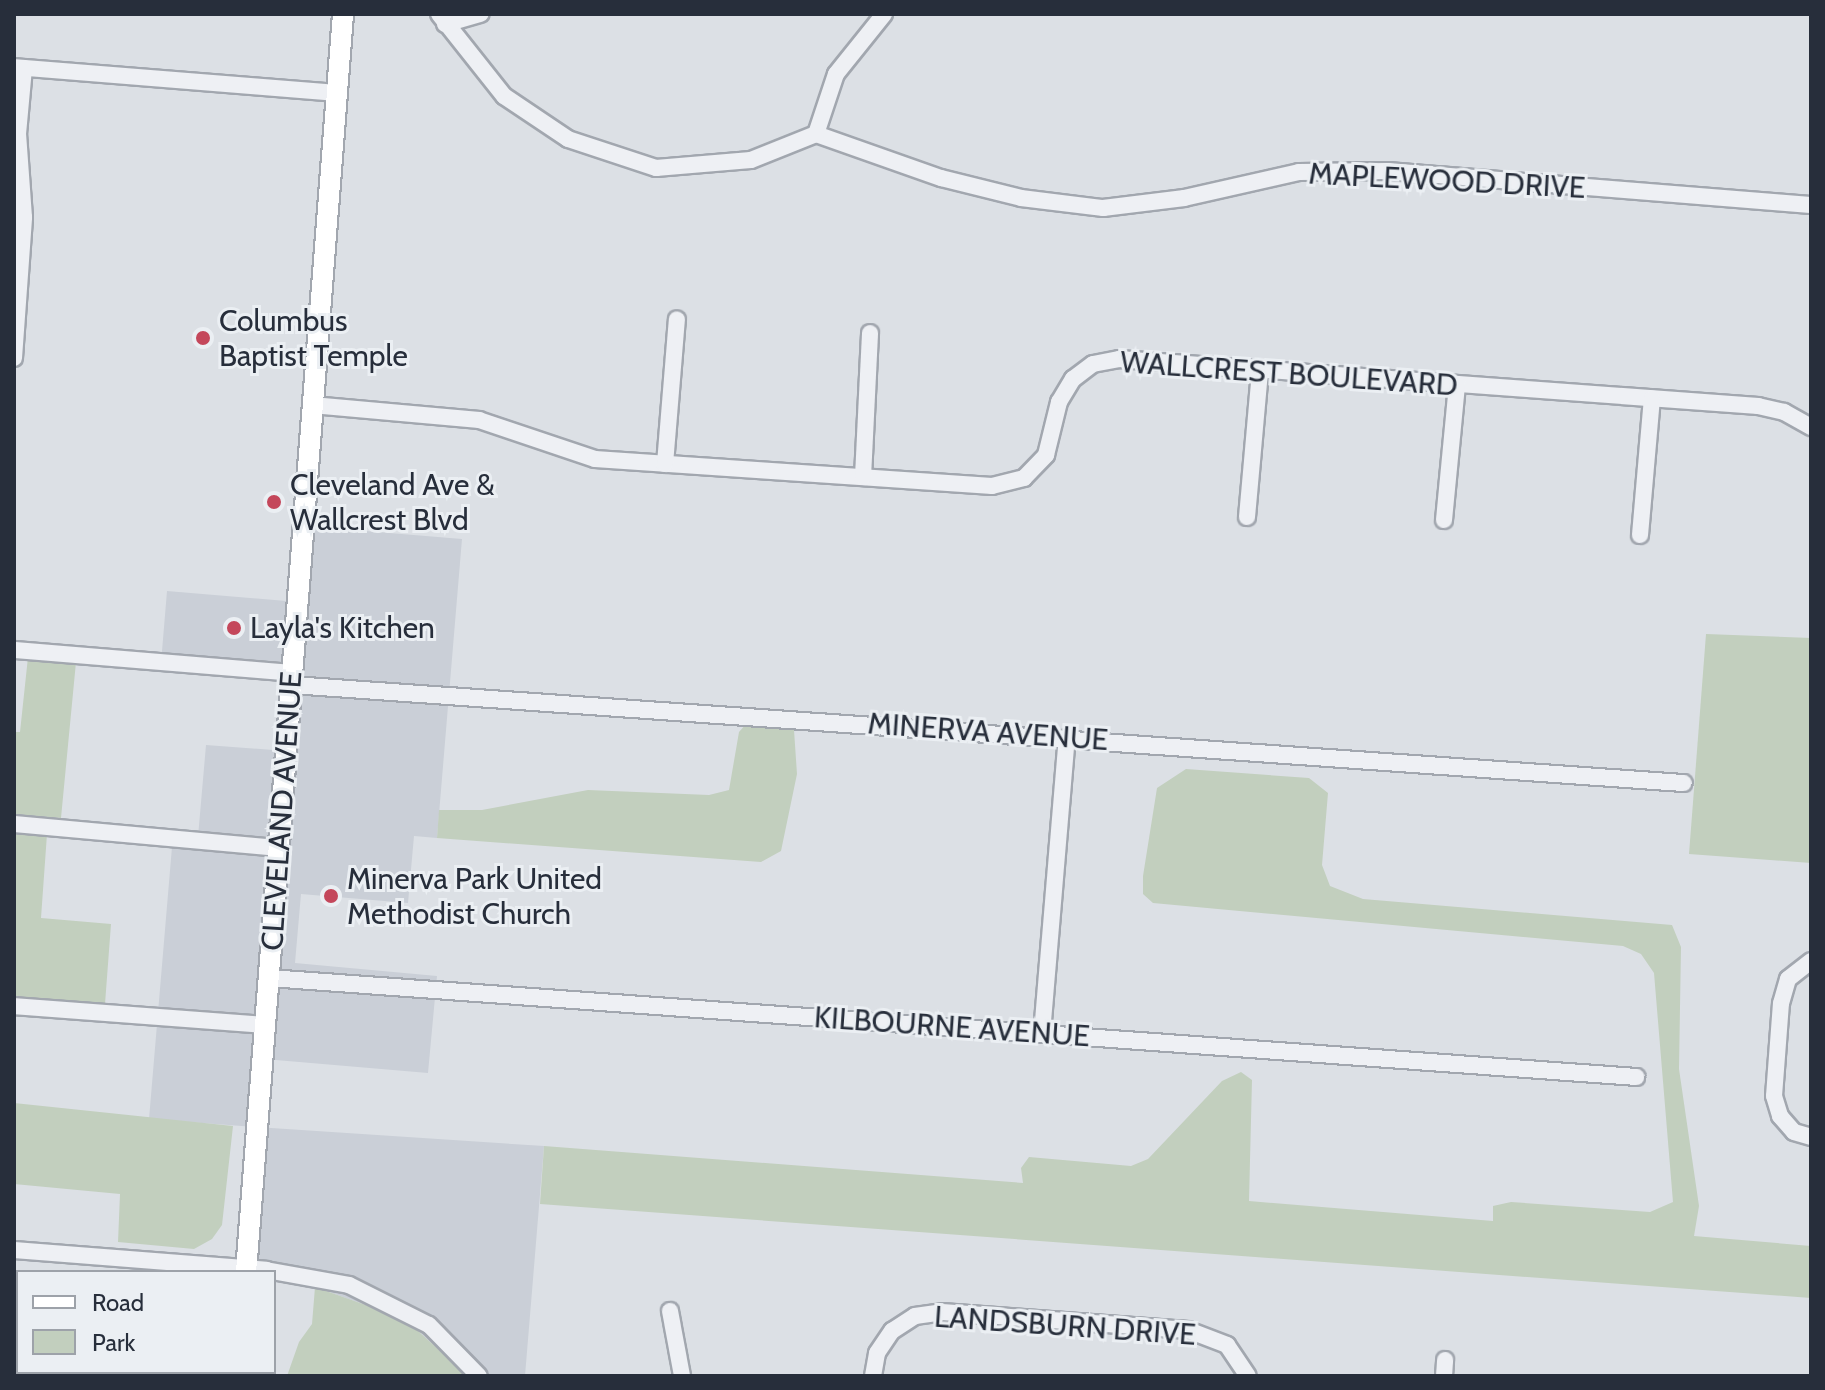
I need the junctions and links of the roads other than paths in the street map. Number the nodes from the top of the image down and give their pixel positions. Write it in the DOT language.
graph roads {
  1 [pos="343,14"];
  2 [pos="481,14"];
  3 [pos="884,14"];
  4 [pos="442,19"];
  5 [pos="19,67"];
  6 [pos="336,93"];
  7 [pos="816,134"];
  8 [pos="1811,205"];
  9 [pos="18,255"];
  10 [pos="677,319"];
  11 [pos="870,333"];
  12 [pos="14,358"];
  13 [pos="1260,370"];
  14 [pos="1457,385"];
  15 [pos="1652,399"];
  16 [pos="312,405"];
  17 [pos="1811,427"];
  18 [pos="665,464"];
  19 [pos="863,477"];
  20 [pos="1247,517"];
  21 [pos="1444,520"];
  22 [pos="1640,535"];
  23 [pos="14,650"];
  24 [pos="293,679"];
  25 [pos="1067,738"];
  26 [pos="1684,783"];
  27 [pos="14,824"];
  28 [pos="277,848"];
  29 [pos="1811,961"];
  30 [pos="269,978"];
  31 [pos="14,1006"];
  32 [pos="264,1025"];
  33 [pos="1042,1033"];
  34 [pos="1636,1077"];
  35 [pos="1811,1137"];
  36 [pos="14,1250"];
  37 [pos="246,1270"];
  38 [pos="276,1274"];
  39 [pos="670,1311"];
  40 [pos="479,1376"];
  41 [pos="682,1376"];
  42 [pos="873,1376"];
  43 [pos="1248,1376"];
  1 -- 6 [label="main road, CLEVELAND AVENUE"];
  2 -- 4 [label="street"];
  3 -- 7 [label="street"];
  4 -- 7 [label="street"];
  5 -- 6 [label="street"];
  5 -- 9 [label="street"];
  6 -- 16 [label="main road, CLEVELAND AVENUE"];
  7 -- 8 [label="street, MAPLEWOOD DRIVE"];
  9 -- 12 [label="street"];
  10 -- 18 [label="street"];
  11 -- 19 [label="street"];
  13 -- 14 [label="street, WALLCREST BOULEVARD"];
  13 -- 19 [label="street, WALLCREST BOULEVARD"];
  13 -- 20 [label="street"];
  14 -- 15 [label="street, WALLCREST BOULEVARD"];
  14 -- 21 [label="street"];
  15 -- 17 [label="street, WALLCREST BOULEVARD"];
  15 -- 22 [label="street"];
  16 -- 18 [label="street, WALLCREST BOULEVARD"];
  16 -- 24 [label="main road, CLEVELAND AVENUE"];
  18 -- 19 [label="street, WALLCREST BOULEVARD"];
  23 -- 24 [label="street, MINERVA AVENUE"];
  24 -- 25 [label="street, MINERVA AVENUE"];
  24 -- 28 [label="main road, CLEVELAND AVENUE"];
  25 -- 26 [label="street, MINERVA AVENUE"];
  25 -- 33 [label="street"];
  27 -- 28 [label="street"];
  28 -- 30 [label="main road, CLEVELAND AVENUE"];
  29 -- 35 [label="street"];
  30 -- 32 [label="main road, CLEVELAND AVENUE"];
  30 -- 33 [label="street, KILBOURNE AVENUE"];
  31 -- 32 [label="street"];
  32 -- 37 [label="main road, CLEVELAND AVENUE"];
  33 -- 34 [label="street, KILBOURNE AVENUE"];
  36 -- 37 [label="street"];
  38 -- 40 [label="street"];
  39 -- 41 [label="street"];
  42 -- 43 [label="street, LANDSBURN DRIVE"];
}
